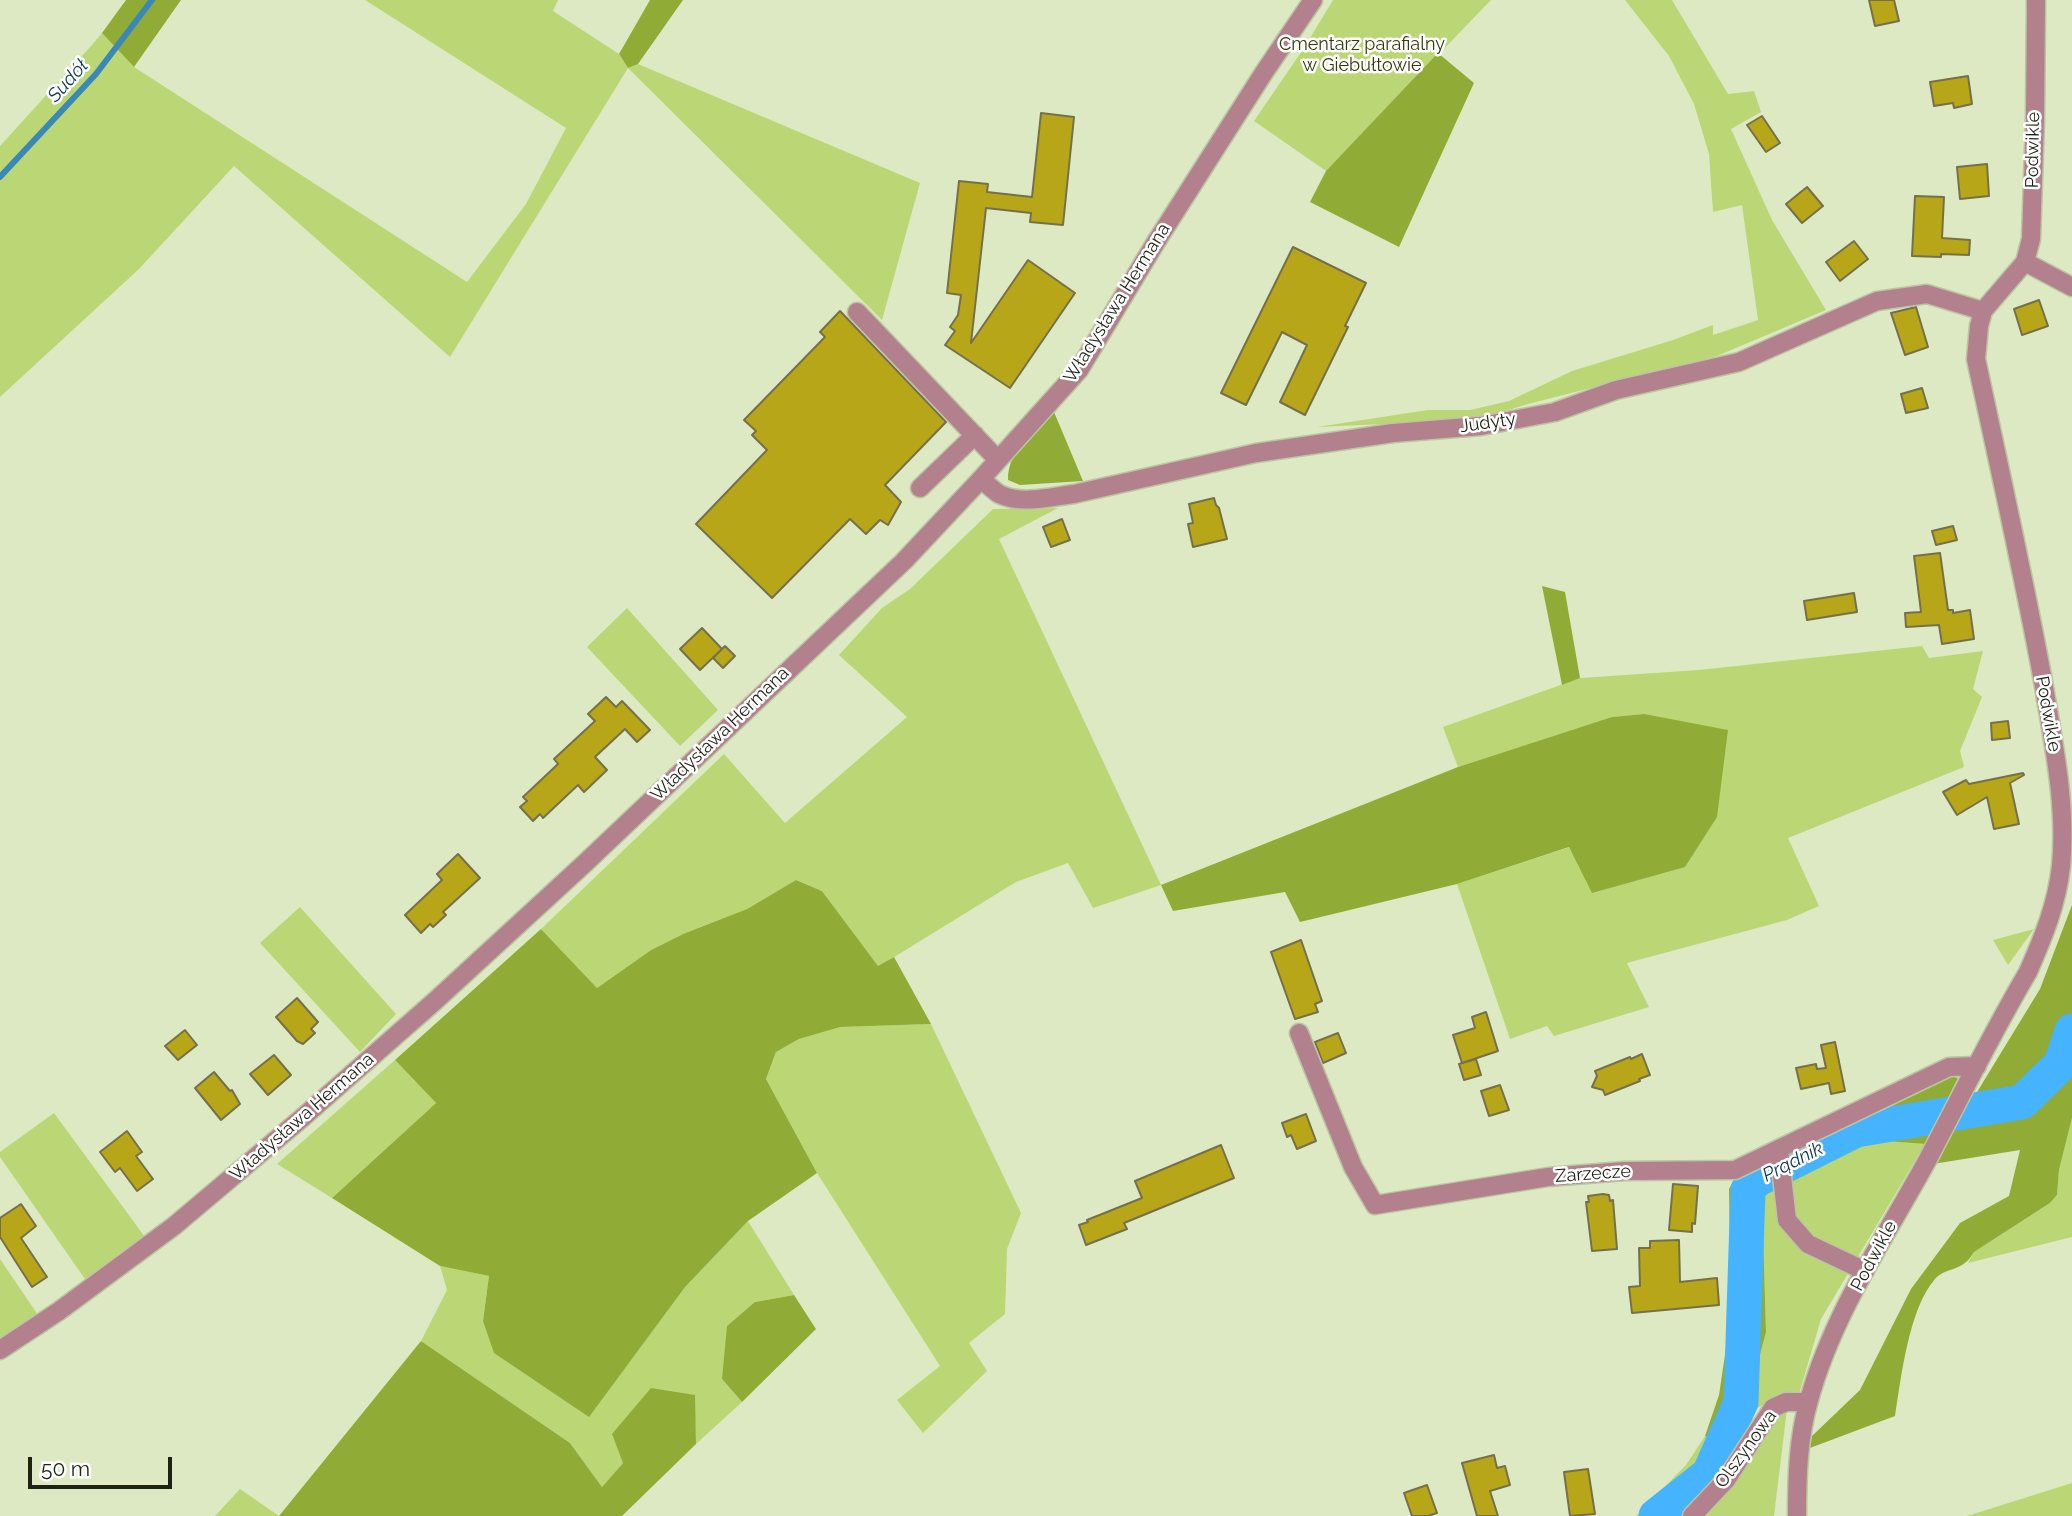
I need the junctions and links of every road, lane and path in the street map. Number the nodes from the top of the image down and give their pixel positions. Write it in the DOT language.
graph roads {
  1 [pos="1313,0"];
  2 [pos="2036,0"];
  3 [pos="2025,262"];
  4 [pos="2072,287"];
  5 [pos="1983,311"];
  6 [pos="857,312"];
  7 [pos="975,435"];
  8 [pos="998,460"];
  9 [pos="981,480"];
  10 [pos="920,488"];
  11 [pos="1299,1033"];
  12 [pos="1973,1074"];
  13 [pos="1779,1152"];
  14 [pos="1865,1271"];
  15 [pos="0,1350"];
  16 [pos="1808,1402"];
  17 [pos="1692,1516"];
  18 [pos="1797,1516"];
  1 -- 8 [label="street, Władysława Hermana"];
  2 -- 3 [label="street, Podwikle"];
  3 -- 4 [label="street"];
  3 -- 5 [label="street"];
  5 -- 9 [label="street, Judyty"];
  5 -- 12 [label="street, Podwikle"];
  6 -- 7 [label="street"];
  7 -- 8 [label="street"];
  7 -- 10 [label="street"];
  8 -- 9 [label="street, Władysława Hermana"];
  9 -- 15 [label="street, Władysława Hermana"];
  11 -- 13 [label="street, Zarzecze"];
  12 -- 13 [label="street, Zarzecze"];
  12 -- 14 [label="street, Podwikle"];
  13 -- 14 [label="street"];
  14 -- 16 [label="street, Podwikle"];
  16 -- 17 [label="street, Olszynowa"];
  16 -- 18 [label="street, Podwikle"];
}
